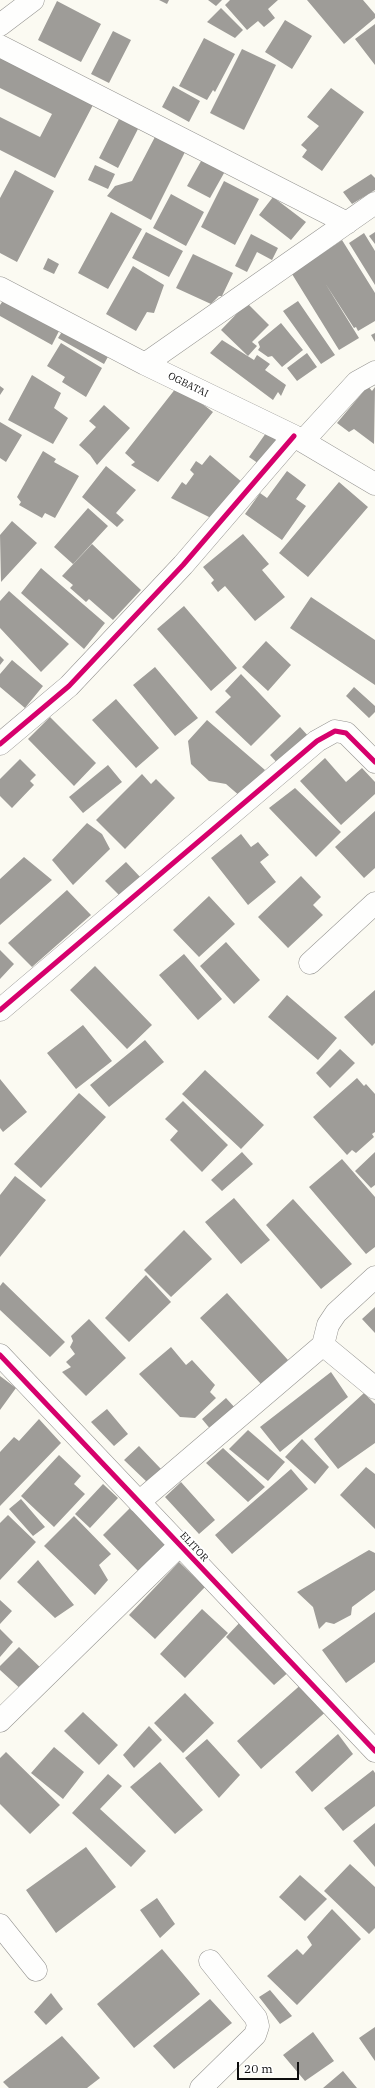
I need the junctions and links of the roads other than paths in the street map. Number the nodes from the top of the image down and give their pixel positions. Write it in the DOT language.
graph roads {
  1 [pos="33,0"];
  2 [pos="0,25"];
  3 [pos="0,46"];
  4 [pos="375,203"];
  5 [pos="347,223"];
  6 [pos="0,288"];
  7 [pos="145,364"];
  8 [pos="375,372"];
  9 [pos="299,439"];
  10 [pos="375,484"];
  11 [pos="0,744"];
  12 [pos="375,762"];
  13 [pos="375,903"];
  14 [pos="310,963"];
  15 [pos="0,1010"];
  16 [pos="375,1277"];
  17 [pos="323,1345"];
  18 [pos="3,1363"];
  19 [pos="375,1388"];
  20 [pos="139,1502"];
  21 [pos="180,1545"];
  22 [pos="0,1721"];
  23 [pos="375,1751"];
  24 [pos="0,1925"];
  25 [pos="210,1961"];
  26 [pos="36,1970"];
  27 [pos="202,2088"];
  1 -- 2 [label="street"];
  3 -- 5 [label="street"];
  4 -- 5 [label="street"];
  5 -- 7 [label="street"];
  6 -- 7 [label="street, OGBATAI"];
  7 -- 9 [label="street, OGBATAI"];
  8 -- 9 [label="street"];
  9 -- 10 [label="street, OGBATAI"];
  9 -- 11 [label="street"];
  12 -- 15 [label="street"];
  13 -- 14 [label="street"];
  16 -- 17 [label="street"];
  17 -- 19 [label="street"];
  17 -- 20 [label="street"];
  18 -- 20 [label="street, ELITOR"];
  20 -- 21 [label="street, ELITOR"];
  21 -- 22 [label="street"];
  21 -- 23 [label="street, ELITOR"];
  24 -- 26 [label="street"];
  25 -- 27 [label="street"];
}
